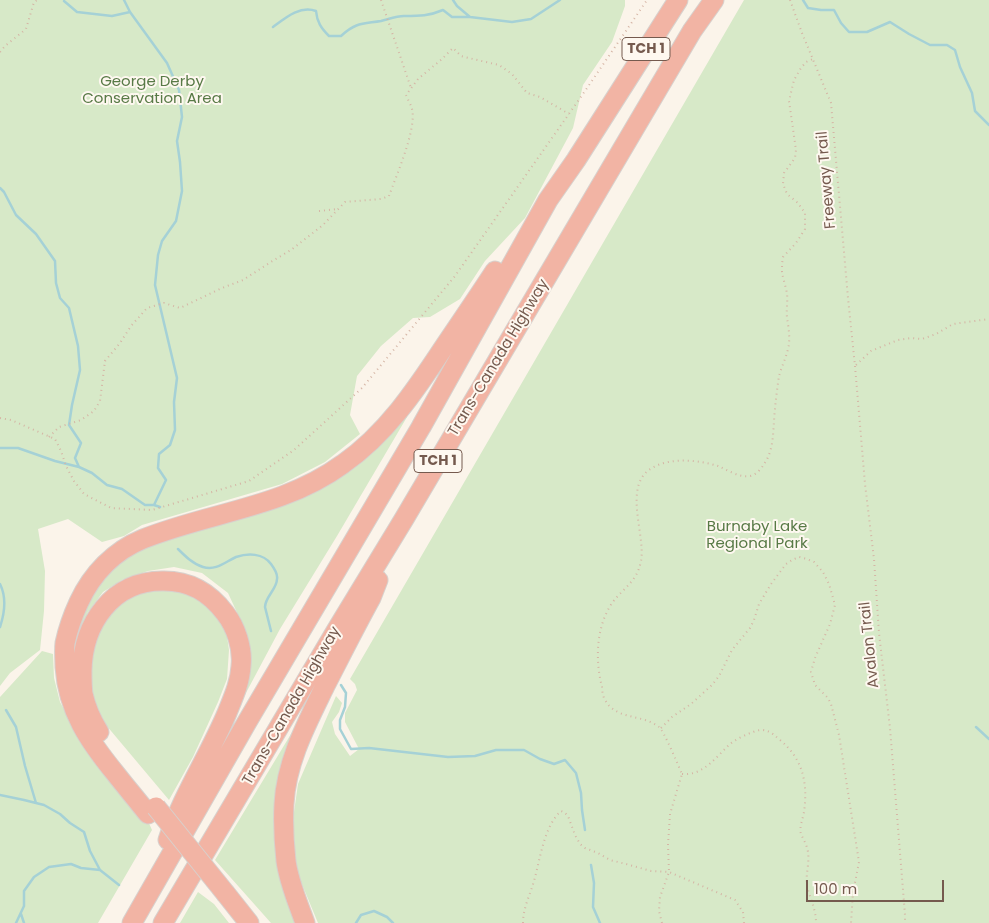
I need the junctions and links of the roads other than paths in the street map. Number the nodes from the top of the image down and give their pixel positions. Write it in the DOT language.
graph roads {
  1 [pos="678,0"];
  2 [pos="714,0"];
  3 [pos="548,200"];
  4 [pos="404,519"];
  5 [pos="152,810"];
  6 [pos="153,885"];
  7 [pos="222,897"];
  8 [pos="132,923"];
  9 [pos="163,923"];
  10 [pos="236,923"];
  11 [pos="249,923"];
  12 [pos="305,923"];
  1 -- 3 [label="highway, Trans-Canada Highway / TCH 1"];
  2 -- 4 [label="highway, Trans-Canada Highway / TCH 1"];
  3 -- 5 [label="highway"];
  3 -- 6 [label="highway, Trans-Canada Highway / TCH 1"];
  4 -- 9 [label="highway, Trans-Canada Highway / TCH 1"];
  4 -- 12 [label="highway"];
  5 -- 6 [label="highway"];
  5 -- 7 [label="highway"];
  6 -- 8 [label="highway, Trans-Canada Highway / TCH 1"];
  7 -- 10 [label="highway"];
  7 -- 11 [label="highway"];
}
